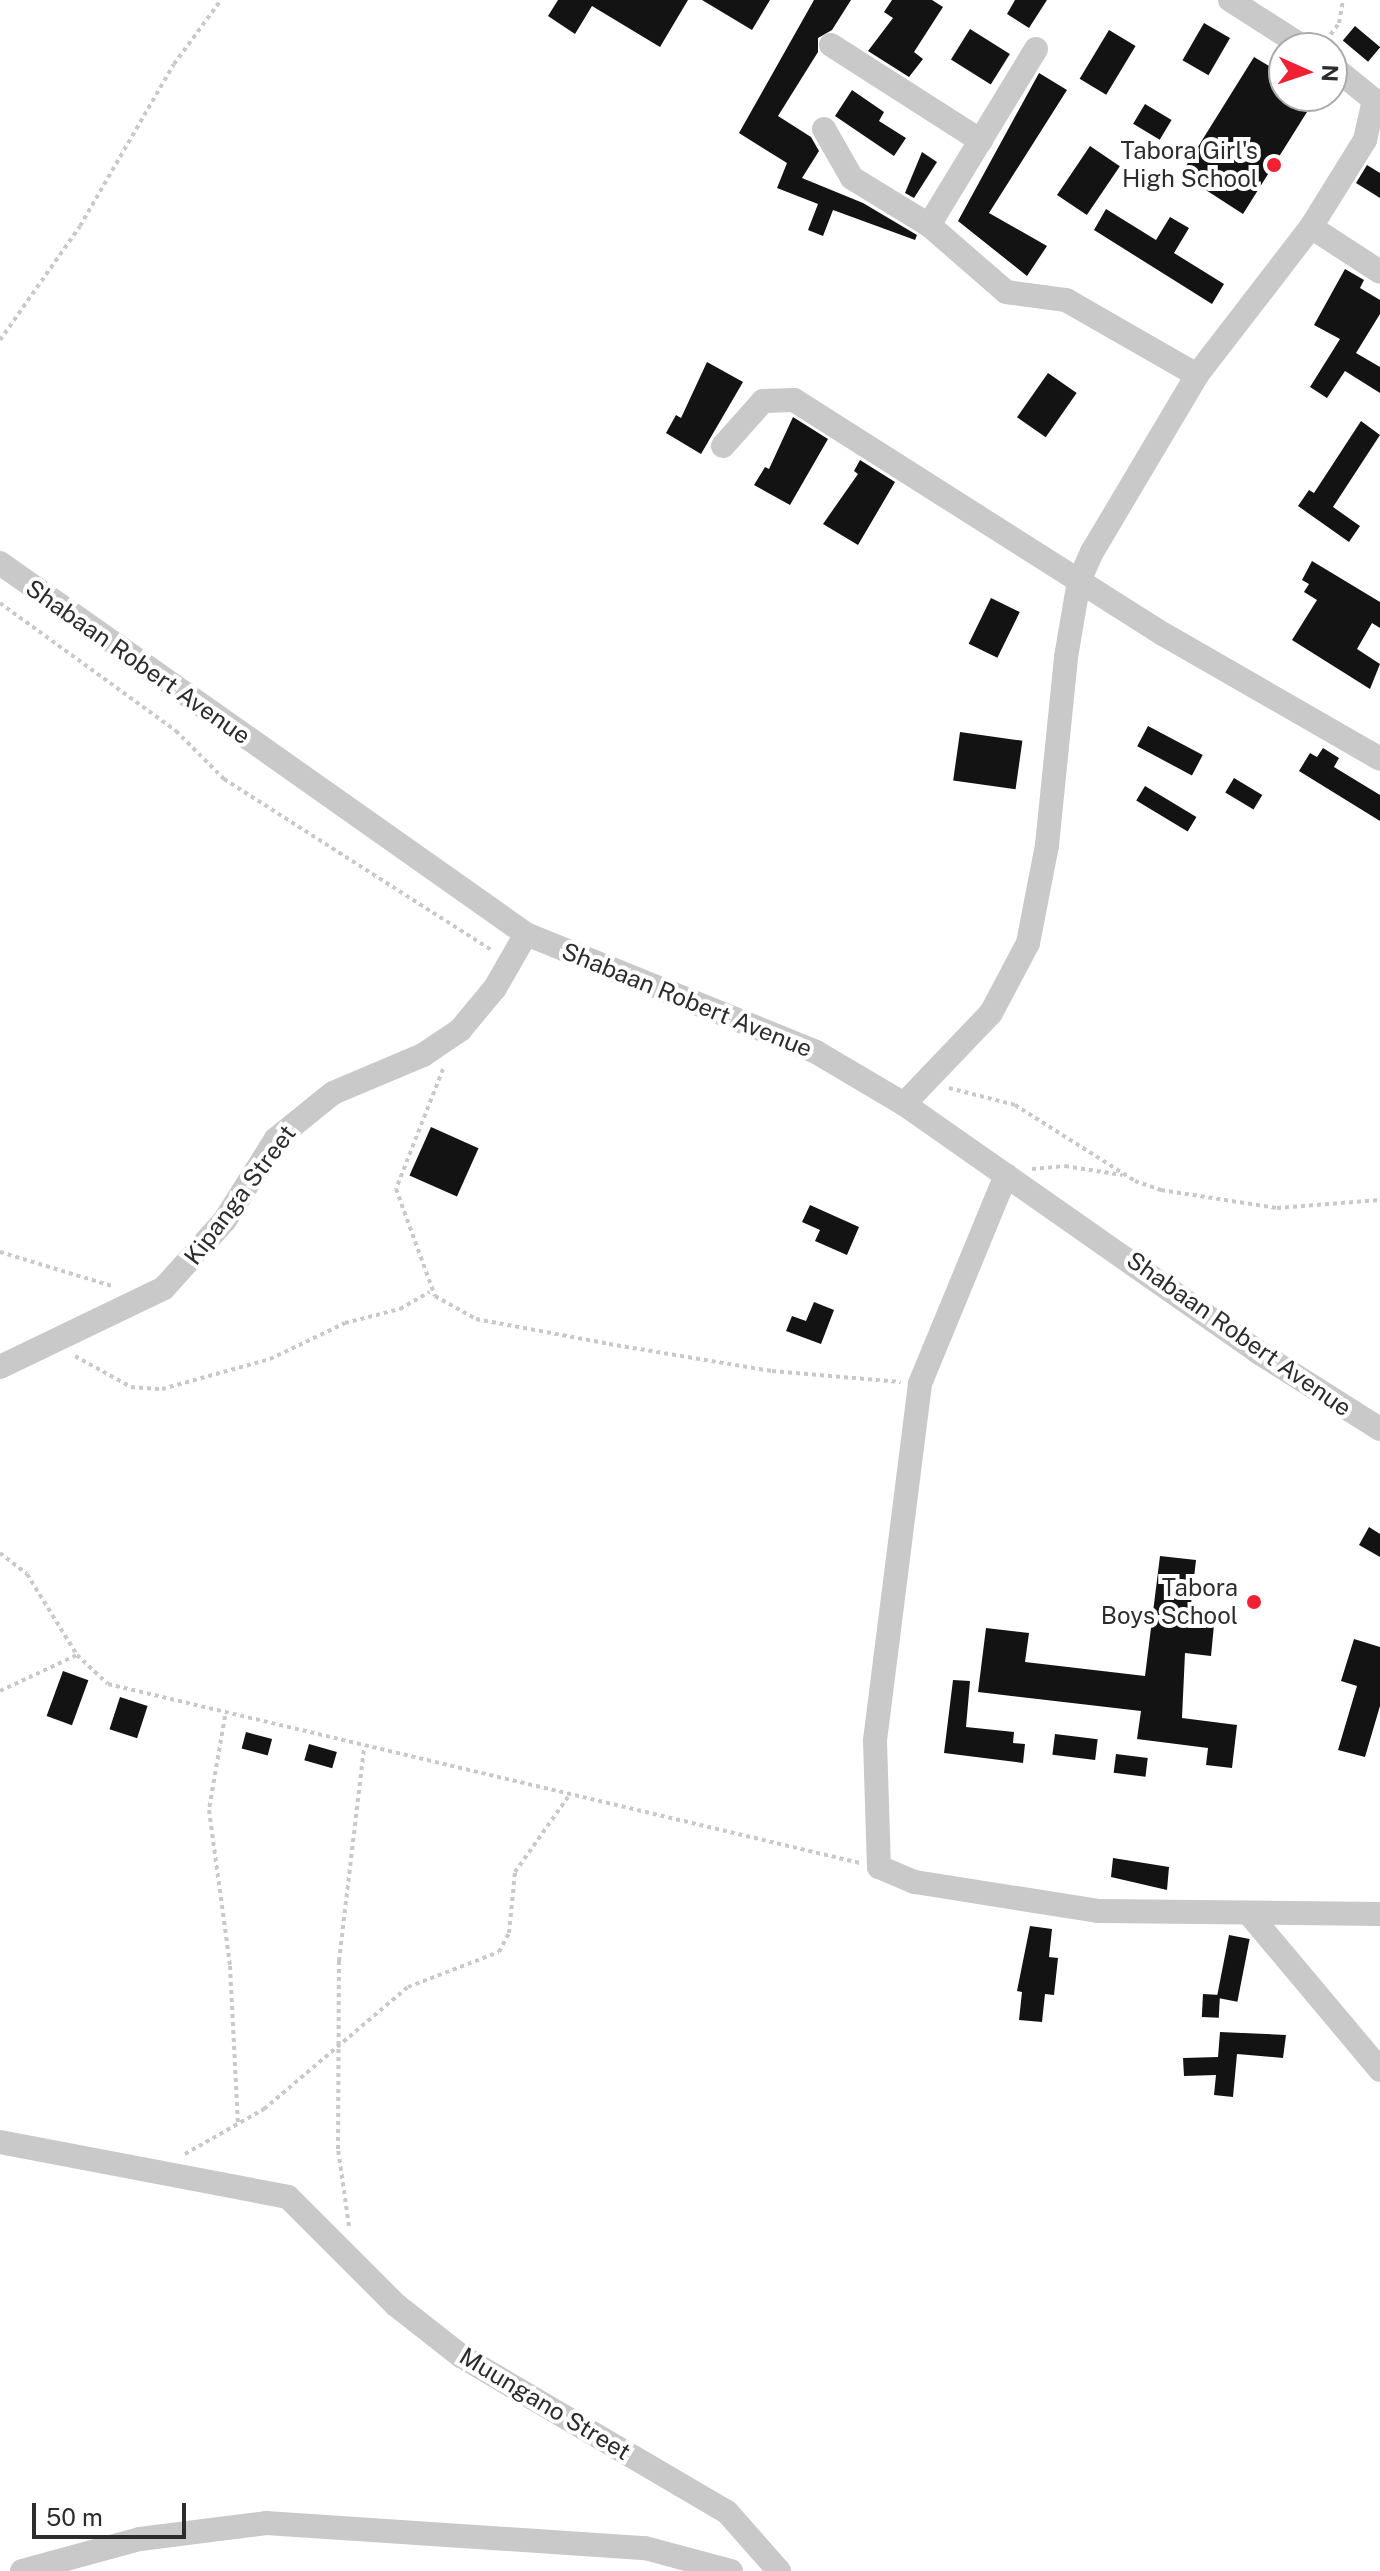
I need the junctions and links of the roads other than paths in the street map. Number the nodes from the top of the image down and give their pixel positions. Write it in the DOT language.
graph roads {
  1 [pos="1230,0"];
  2 [pos="1280,32"];
  3 [pos="831,45"];
  4 [pos="1036,49"];
  5 [pos="1348,77"];
  6 [pos="824,129"];
  7 [pos="981,141"];
  8 [pos="929,225"];
  9 [pos="1311,227"];
  10 [pos="1380,272"];
  11 [pos="1197,375"];
  12 [pos="723,446"];
  13 [pos="0,563"];
  14 [pos="1079,581"];
  15 [pos="1380,759"];
  16 [pos="526,934"];
  17 [pos="904,1104"];
  18 [pos="1006,1175"];
  19 [pos="0,1367"];
  20 [pos="1380,1429"];
  21 [pos="1380,1914"];
  22 [pos="1251,1916"];
  23 [pos="1380,2070"];
  24 [pos="0,2142"];
  25 [pos="22,2571"];
  26 [pos="731,2571"];
  27 [pos="779,2571"];
  1 -- 2 [label="street"];
  3 -- 7 [label="street"];
  4 -- 7 [label="street"];
  5 -- 9 [label="street"];
  6 -- 8 [label="street"];
  7 -- 8 [label="street"];
  8 -- 11 [label="street"];
  9 -- 10 [label="street"];
  9 -- 11 [label="street"];
  11 -- 14 [label="street"];
  12 -- 14 [label="street"];
  13 -- 16 [label="street, Shabaan Robert Avenue"];
  14 -- 15 [label="street"];
  14 -- 17 [label="street"];
  16 -- 17 [label="street, Shabaan Robert Avenue"];
  16 -- 19 [label="street, Kipanga Street"];
  17 -- 18 [label="street, Shabaan Robert Avenue"];
  18 -- 20 [label="street, Shabaan Robert Avenue"];
  18 -- 22 [label="street"];
  21 -- 22 [label="street"];
  22 -- 23 [label="street"];
  24 -- 27 [label="street, Muungano Street"];
  25 -- 26 [label="street"];
}
